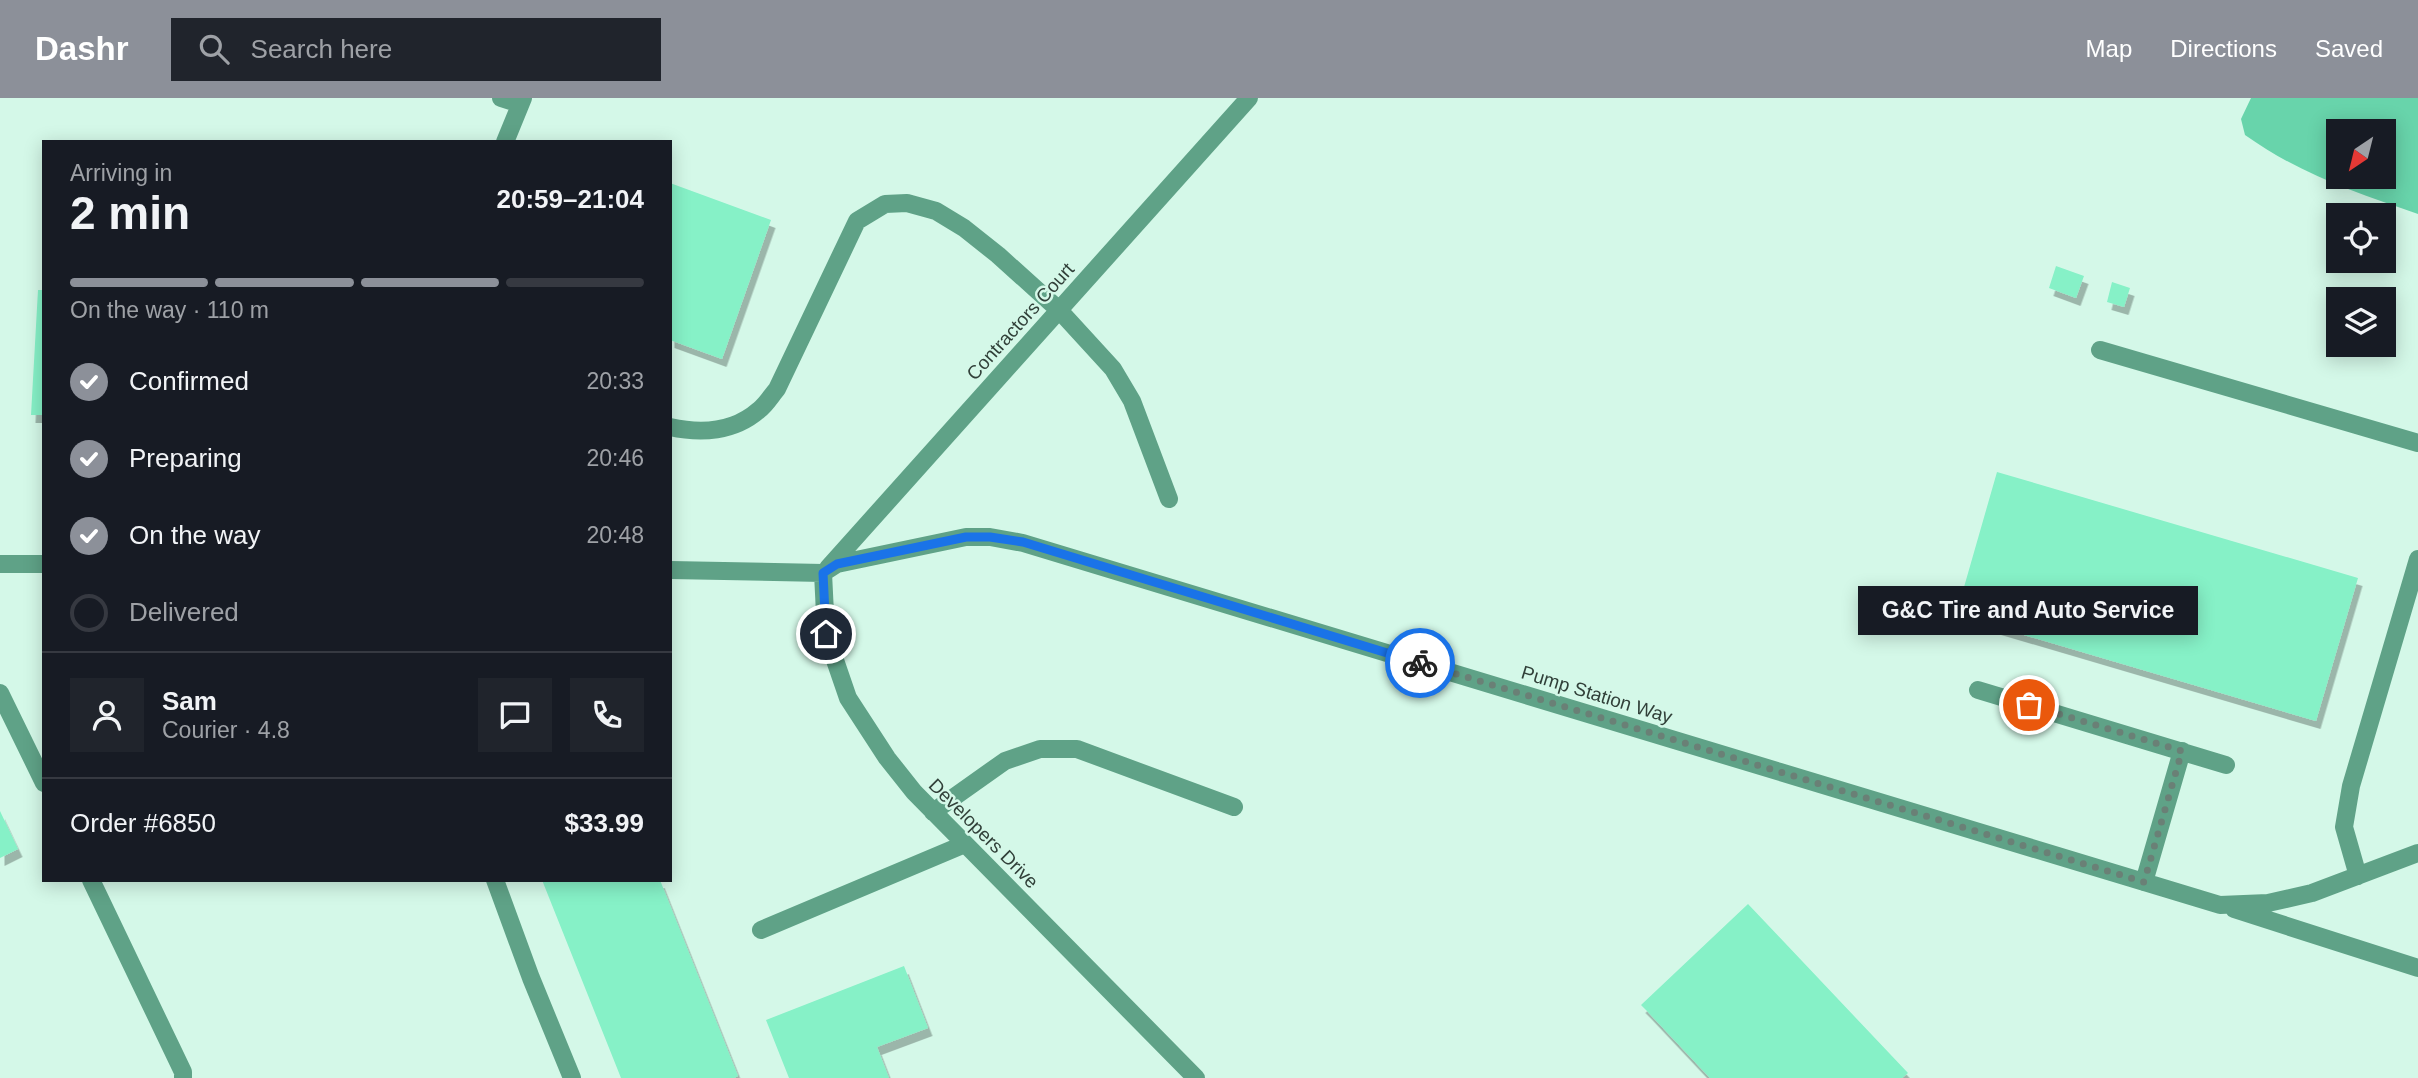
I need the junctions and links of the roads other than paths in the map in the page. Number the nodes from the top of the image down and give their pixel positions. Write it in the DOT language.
graph roads {
  1 [pos="501,98"];
  2 [pos="1249,98"];
  3 [pos="521,101"];
  4 [pos="506,140"];
  5 [pos="1059,310"];
  6 [pos="2100,350"];
  7 [pos="672,427"];
  8 [pos="2418,443"];
  9 [pos="1169,499"];
  10 [pos="2418,559"];
  11 [pos="0,564"];
  12 [pos="42,564"];
  13 [pos="672,570"];
  14 [pos="823,573"];
  15 [pos="1978,690"];
  16 [pos="0,693"];
  17 [pos="2182,751"];
  18 [pos="2226,765"];
  19 [pos="42,779"];
  20 [pos="1234,807"];
  21 [pos="933,812"];
  22 [pos="965,844"];
  23 [pos="2418,853"];
  24 [pos="2358,876"];
  25 [pos="92,882"];
  26 [pos="496,882"];
  27 [pos="2144,882"];
  28 [pos="2220,905"];
  29 [pos="761,930"];
  30 [pos="2418,968"];
  31 [pos="183,1078"];
  32 [pos="572,1078"];
  33 [pos="1196,1078"];
  1 -- 3 [label="street"];
  2 -- 5 [label="street, Contractors Court"];
  3 -- 4 [label="street"];
  5 -- 7 [label="street"];
  5 -- 9 [label="street"];
  5 -- 14 [label="street, Contractors Court"];
  6 -- 8 [label="street"];
  10 -- 24 [label="street"];
  11 -- 12 [label="street"];
  13 -- 14 [label="street"];
  14 -- 21 [label="street, Developers Drive"];
  14 -- 27 [label="street, Pump Station Way"];
  15 -- 17 [label="street"];
  16 -- 19 [label="street"];
  17 -- 18 [label="street"];
  17 -- 27 [label="street"];
  20 -- 21 [label="street"];
  21 -- 22 [label="street, Developers Drive"];
  22 -- 29 [label="street"];
  22 -- 33 [label="street, Developers Drive"];
  23 -- 24 [label="street, Pump Station Way"];
  24 -- 28 [label="street, Pump Station Way"];
  25 -- 31 [label="street"];
  26 -- 32 [label="street"];
  27 -- 28 [label="street, Pump Station Way"];
  28 -- 30 [label="street"];
}
